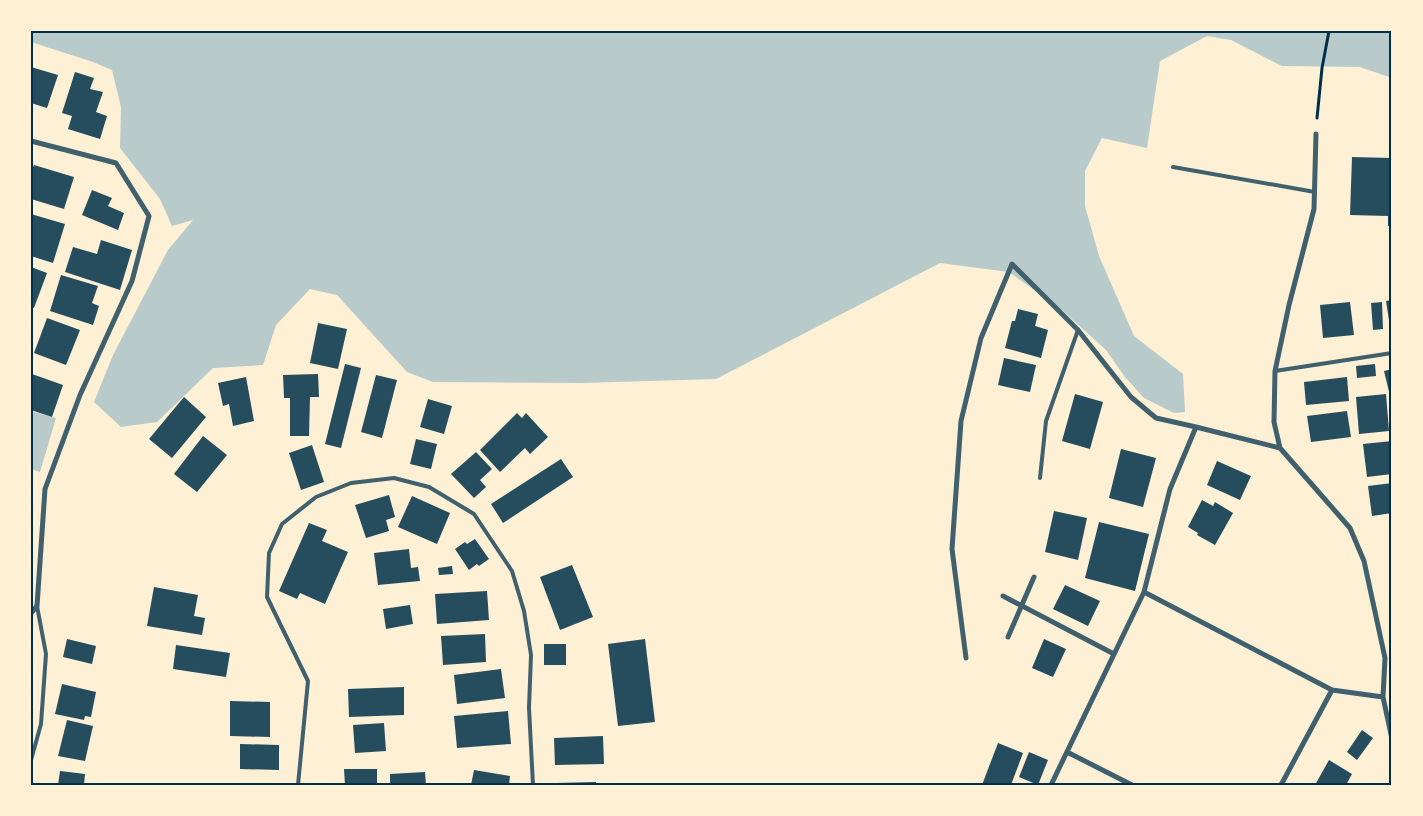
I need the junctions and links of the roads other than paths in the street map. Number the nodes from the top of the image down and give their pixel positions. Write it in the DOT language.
graph roads {
  1 [pos="1316,134"];
  2 [pos="31,141"];
  3 [pos="1173,167"];
  4 [pos="1315,192"];
  5 [pos="1078,330"];
  6 [pos="1392,353"];
  7 [pos="1275,371"];
  8 [pos="1196,427"];
  9 [pos="1280,448"];
  10 [pos="1040,478"];
  11 [pos="1034,577"];
  12 [pos="1144,592"];
  13 [pos="1003,596"];
  14 [pos="37,606"];
  15 [pos="1021,606"];
  16 [pos="31,613"];
  17 [pos="1008,637"];
  18 [pos="1114,654"];
  19 [pos="966,658"];
  20 [pos="1332,690"];
  21 [pos="1383,697"];
  22 [pos="1392,739"];
  23 [pos="1067,752"];
  24 [pos="31,760"];
  25 [pos="298,785"];
  26 [pos="533,785"];
  27 [pos="1051,785"];
  28 [pos="1132,785"];
  29 [pos="1281,785"];
  1 -- 4 [label="street"];
  2 -- 14 [label="street"];
  3 -- 4 [label="lane"];
  4 -- 7 [label="street"];
  5 -- 8 [label="street"];
  5 -- 10 [label="lane"];
  5 -- 19 [label="street"];
  6 -- 7 [label="lane"];
  7 -- 9 [label="street"];
  8 -- 9 [label="street"];
  8 -- 12 [label="street"];
  9 -- 21 [label="street"];
  11 -- 15 [label="street"];
  12 -- 18 [label="street"];
  12 -- 20 [label="street"];
  13 -- 15 [label="street"];
  14 -- 16 [label="street"];
  14 -- 24 [label="lane"];
  15 -- 17 [label="street"];
  15 -- 18 [label="street"];
  18 -- 23 [label="street"];
  20 -- 21 [label="street"];
  20 -- 29 [label="street"];
  21 -- 22 [label="street"];
  23 -- 27 [label="street"];
  23 -- 28 [label="street"];
  25 -- 26 [label="lane"];
}
